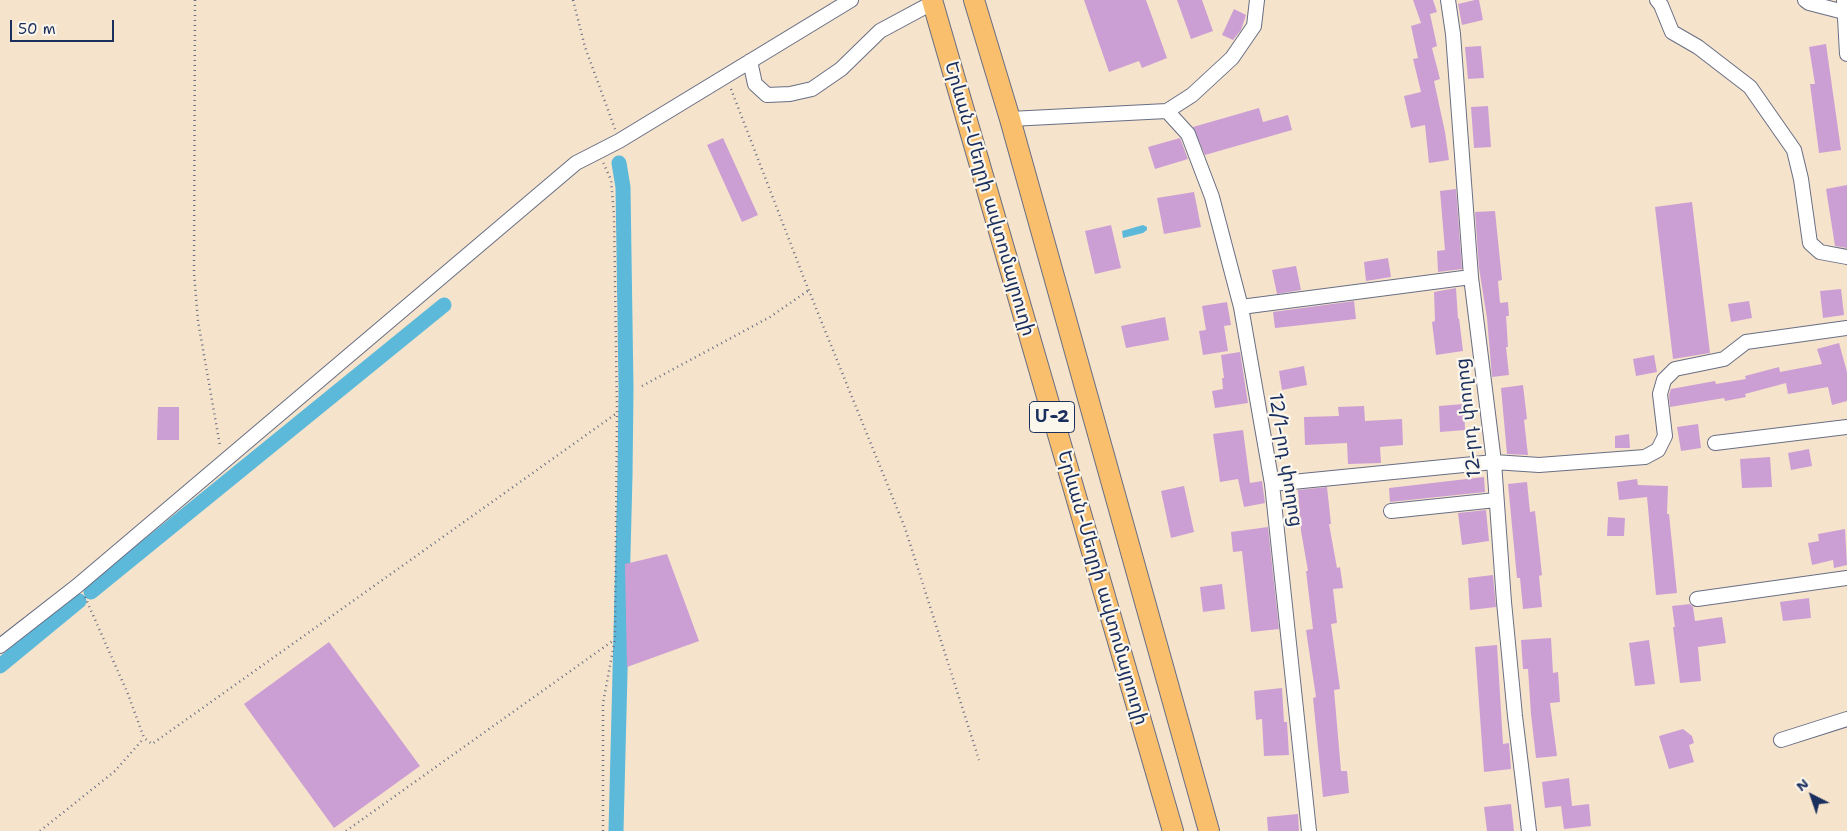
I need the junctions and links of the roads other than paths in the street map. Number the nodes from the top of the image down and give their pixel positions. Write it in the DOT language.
graph roads {
  1 [pos="850,0"];
  2 [pos="974,0"];
  3 [pos="1257,0"];
  4 [pos="1448,0"];
  5 [pos="1657,0"];
  6 [pos="1805,0"];
  7 [pos="932,1"];
  8 [pos="1845,7"];
  9 [pos="1847,54"];
  10 [pos="750,61"];
  11 [pos="1167,111"];
  12 [pos="1010,119"];
  13 [pos="1847,256"];
  14 [pos="1471,277"];
  15 [pos="1241,307"];
  16 [pos="1847,328"];
  17 [pos="1847,427"];
  18 [pos="1715,443"];
  19 [pos="1494,462"];
  20 [pos="1272,484"];
  21 [pos="1496,500"];
  22 [pos="1391,510"];
  23 [pos="1847,578"];
  24 [pos="1697,599"];
  25 [pos="0,646"];
  26 [pos="1847,719"];
  27 [pos="1781,740"];
  28 [pos="1173,831"];
  29 [pos="1209,831"];
  30 [pos="1308,831"];
  31 [pos="1529,831"];
  1 -- 10 [label="street"];
  2 -- 12 [label="highway, Երևան-Մեղրի ավտոմայրուղի / Մ-2"];
  3 -- 11 [label="street"];
  4 -- 14 [label="street, 12-րդ փողոց"];
  5 -- 13 [label="street"];
  6 -- 8 [label="street"];
  7 -- 10 [label="street"];
  7 -- 28 [label="highway, Երևան-Մեղրի ավտոմայրուղի / Մ-2"];
  8 -- 9 [label="street"];
  10 -- 25 [label="street"];
  11 -- 12 [label="street"];
  11 -- 15 [label="street, 12/1-րդ փողոց"];
  12 -- 29 [label="highway, Երևան-Մեղրի ավտոմայրուղի / Մ-2"];
  14 -- 15 [label="street"];
  14 -- 19 [label="street, 12-րդ փողոց"];
  15 -- 20 [label="street, 12/1-րդ փողոց"];
  16 -- 19 [label="street"];
  17 -- 18 [label="street"];
  19 -- 20 [label="street"];
  19 -- 21 [label="street, 12-րդ փողոց"];
  20 -- 30 [label="street, 12/1-րդ փողոց"];
  21 -- 22 [label="street"];
  21 -- 31 [label="street, 12-րդ փողոց"];
  23 -- 24 [label="street"];
  26 -- 27 [label="street"];
}
